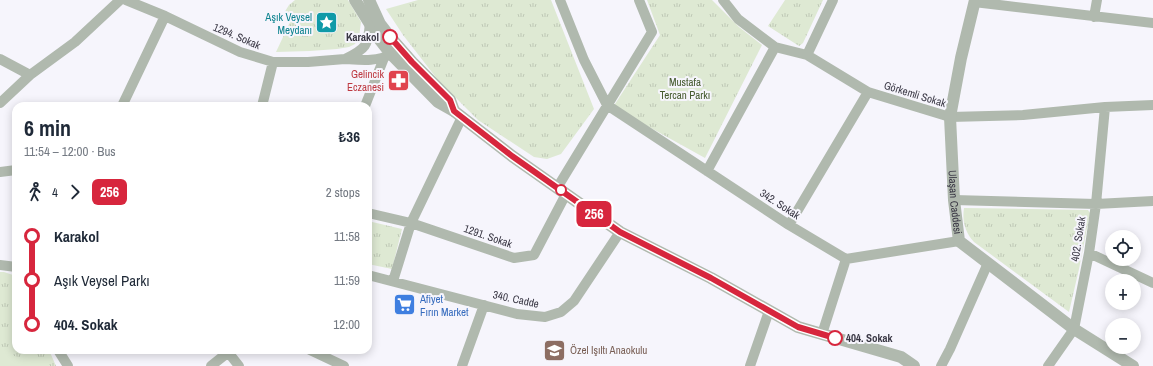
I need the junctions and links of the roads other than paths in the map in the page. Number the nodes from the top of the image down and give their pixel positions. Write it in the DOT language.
graph roads {
  1 [pos="120,0"];
  2 [pos="126,0"];
  3 [pos="355,0"];
  4 [pos="369,0"];
  5 [pos="560,0"];
  6 [pos="639,0"];
  7 [pos="723,0"];
  8 [pos="833,0"];
  9 [pos="1096,0"];
  10 [pos="974,1"];
  11 [pos="165,16"];
  12 [pos="1094,17"];
  13 [pos="370,23"];
  14 [pos="1153,23"];
  15 [pos="775,47"];
  16 [pos="807,55"];
  17 [pos="387,56"];
  18 [pos="0,59"];
  19 [pos="345,59"];
  20 [pos="273,62"];
  21 [pos="30,75"];
  22 [pos="868,92"];
  23 [pos="124,102"];
  24 [pos="263,102"];
  25 [pos="367,102"];
  26 [pos="0,103"];
  27 [pos="607,105"];
  28 [pos="1153,106"];
  29 [pos="1105,108"];
  30 [pos="458,114"];
  31 [pos="950,117"];
  32 [pos="12,170"];
  33 [pos="707,171"];
  34 [pos="0,172"];
  35 [pos="562,191"];
  36 [pos="954,200"];
  37 [pos="1153,201"];
  38 [pos="1096,204"];
  39 [pos="372,214"];
  40 [pos="411,223"];
  41 [pos="790,225"];
  42 [pos="620,232"];
  43 [pos="959,241"];
  44 [pos="1089,253"];
  45 [pos="846,259"];
  46 [pos="988,263"];
  47 [pos="0,265"];
  48 [pos="12,266"];
  49 [pos="372,276"];
  50 [pos="393,281"];
  51 [pos="1153,283"];
  52 [pos="484,305"];
  53 [pos="769,311"];
  54 [pos="1074,329"];
  55 [pos="822,334"];
  56 [pos="62,354"];
  57 [pos="225,354"];
  58 [pos="231,354"];
  59 [pos="318,354"];
  60 [pos="68,366"];
  61 [pos="211,366"];
  62 [pos="239,366"];
  63 [pos="344,366"];
  64 [pos="462,366"];
  65 [pos="750,366"];
  66 [pos="914,366"];
  67 [pos="941,366"];
  68 [pos="1048,366"];
  69 [pos="1133,366"];
  1 -- 21 [label="street"];
  2 -- 11 [label="street, 1294. Sokak"];
  3 -- 13 [label="street"];
  4 -- 30 [label="street"];
  5 -- 27 [label="street"];
  6 -- 27 [label="street"];
  7 -- 15 [label="street, Görkemli Sokak"];
  8 -- 16 [label="street"];
  9 -- 12 [label="street"];
  10 -- 12 [label="street"];
  10 -- 31 [label="street, Ulaşan Caddesi"];
  11 -- 20 [label="street, 1294. Sokak"];
  11 -- 23 [label="street"];
  12 -- 14 [label="street"];
  13 -- 17 [label="street"];
  13 -- 19 [label="street, 1294. Sokak"];
  15 -- 16 [label="street, Görkemli Sokak"];
  15 -- 33 [label="street"];
  16 -- 22 [label="street, Görkemli Sokak"];
  17 -- 19 [label="street, 1294. Sokak"];
  17 -- 25 [label="street"];
  17 -- 30 [label="street"];
  18 -- 21 [label="street"];
  19 -- 20 [label="street, 1294. Sokak"];
  20 -- 24 [label="street"];
  21 -- 26 [label="street"];
  22 -- 31 [label="street, Görkemli Sokak"];
  22 -- 41 [label="street"];
  27 -- 33 [label="street, 342. Sokak"];
  27 -- 35 [label="street"];
  28 -- 29 [label="street, Görkemli Sokak"];
  29 -- 31 [label="street, Görkemli Sokak"];
  29 -- 38 [label="street, 402. Sokak"];
  30 -- 35 [label="street"];
  30 -- 40 [label="street"];
  31 -- 36 [label="street, Ulaşan Caddesi"];
  32 -- 34 [label="street"];
  33 -- 41 [label="street, 342. Sokak"];
  35 -- 40 [label="street, 1291. Sokak"];
  35 -- 42 [label="street"];
  36 -- 38 [label="street"];
  36 -- 43 [label="street, Ulaşan Caddesi"];
  37 -- 38 [label="street"];
  38 -- 44 [label="street, 402. Sokak"];
  39 -- 40 [label="street, 1291. Sokak"];
  40 -- 50 [label="street"];
  41 -- 45 [label="street, 342. Sokak"];
  42 -- 52 [label="street, 340. Cadde"];
  42 -- 53 [label="street"];
  43 -- 45 [label="street"];
  43 -- 46 [label="street, Ulaşan Caddesi"];
  44 -- 51 [label="street"];
  44 -- 54 [label="street, 402. Sokak"];
  45 -- 55 [label="street"];
  46 -- 54 [label="street, Ulaşan Caddesi"];
  46 -- 67 [label="street"];
  47 -- 48 [label="street"];
  49 -- 50 [label="street, 340. Cadde"];
  50 -- 52 [label="street, 340. Cadde"];
  52 -- 64 [label="street"];
  53 -- 55 [label="street"];
  53 -- 65 [label="street"];
  54 -- 68 [label="street, 402. Sokak"];
  54 -- 69 [label="street, Ulaşan Caddesi"];
  55 -- 66 [label="street"];
  56 -- 60 [label="street"];
  57 -- 61 [label="street"];
  58 -- 62 [label="street"];
  59 -- 63 [label="street"];
}
